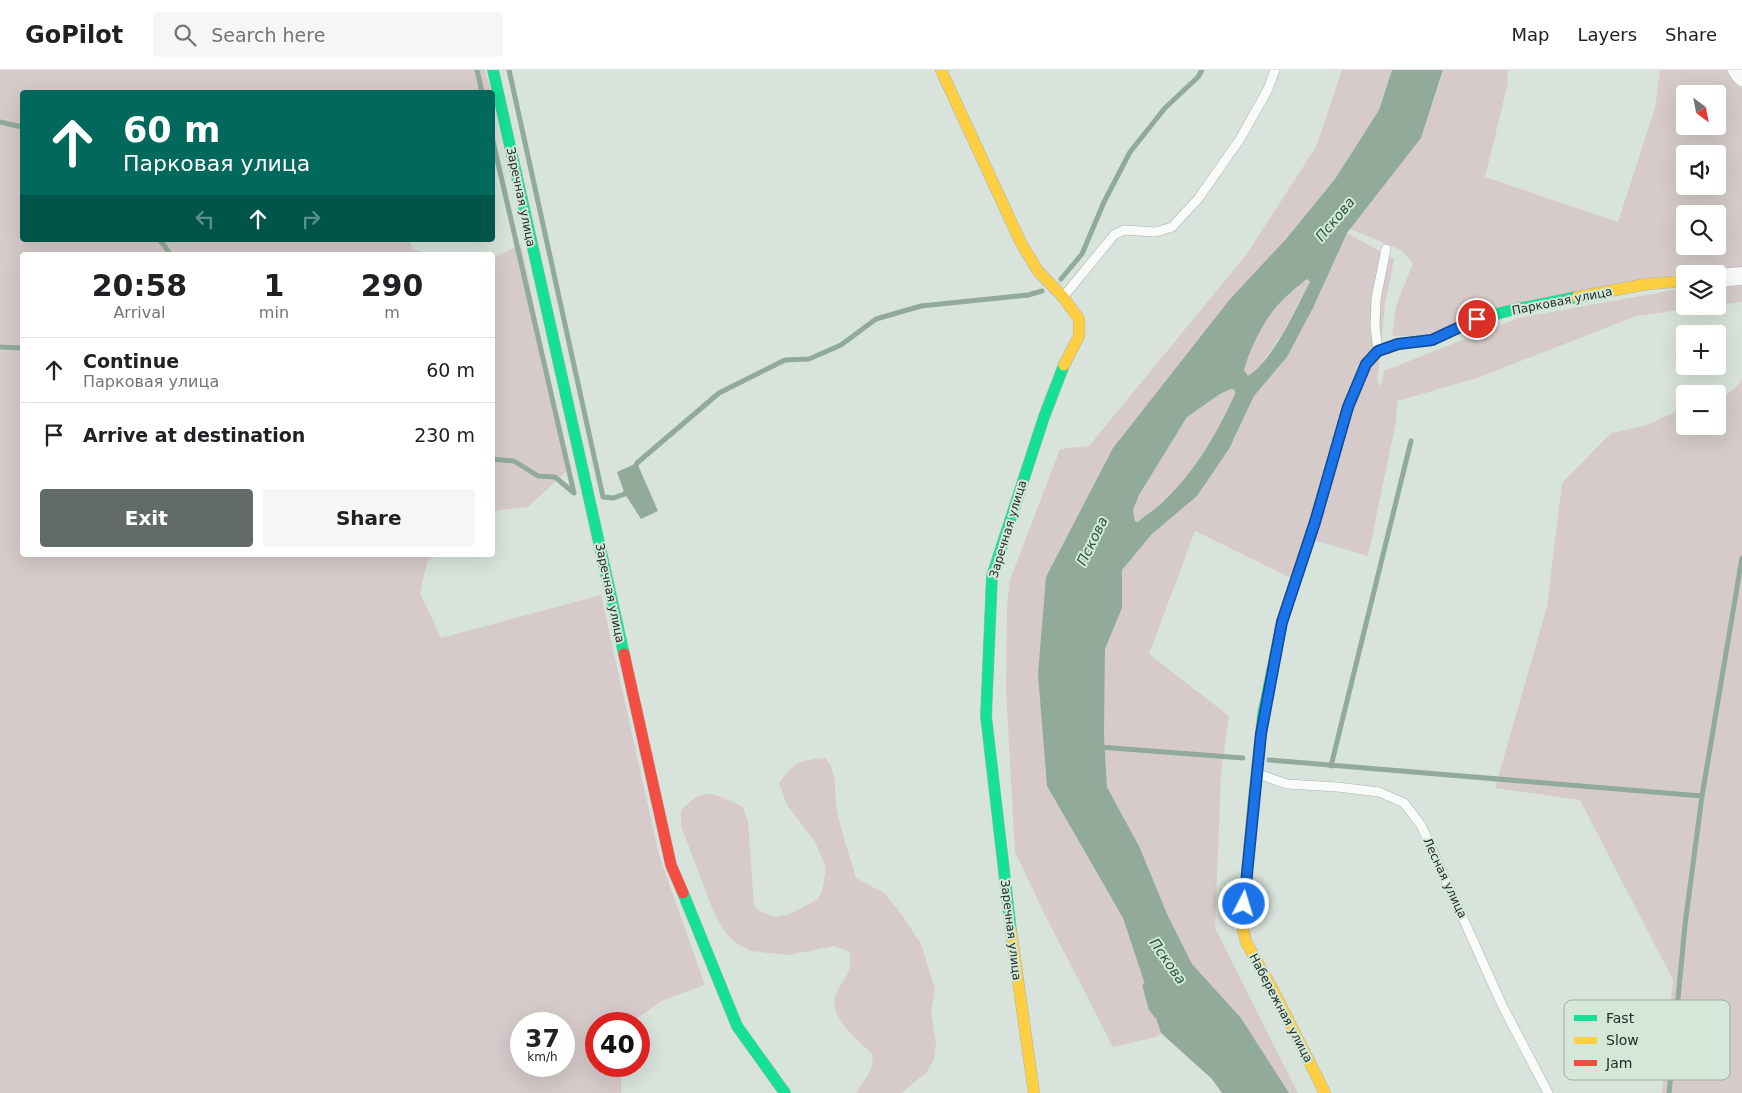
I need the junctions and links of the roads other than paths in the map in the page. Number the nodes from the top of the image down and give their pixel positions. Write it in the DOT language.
graph roads {
  1 [pos="493,70"];
  2 [pos="941,70"];
  3 [pos="1275,70"];
  4 [pos="1737,70"];
  5 [pos="1742,77"];
  6 [pos="1386,249"];
  7 [pos="1742,276"];
  8 [pos="1726,277"];
  9 [pos="1676,282"];
  10 [pos="1064,297"];
  11 [pos="1378,351"];
  12 [pos="1256,773"];
  13 [pos="1031,1090"];
  14 [pos="785,1093"];
  15 [pos="1325,1093"];
  16 [pos="1548,1093"];
  1 -- 14 [label="street, Заречная улица"];
  2 -- 10 [label="street, Заречная улица"];
  3 -- 10 [label="lane"];
  4 -- 5 [label="street"];
  6 -- 11 [label="lane"];
  7 -- 8 [label="street"];
  9 -- 11 [label="street, Парковая улица"];
  10 -- 13 [label="street, Заречная улица"];
  11 -- 12 [label="street"];
  12 -- 15 [label="street, Набережная улица"];
  12 -- 16 [label="lane, Лесная улица"];
}
